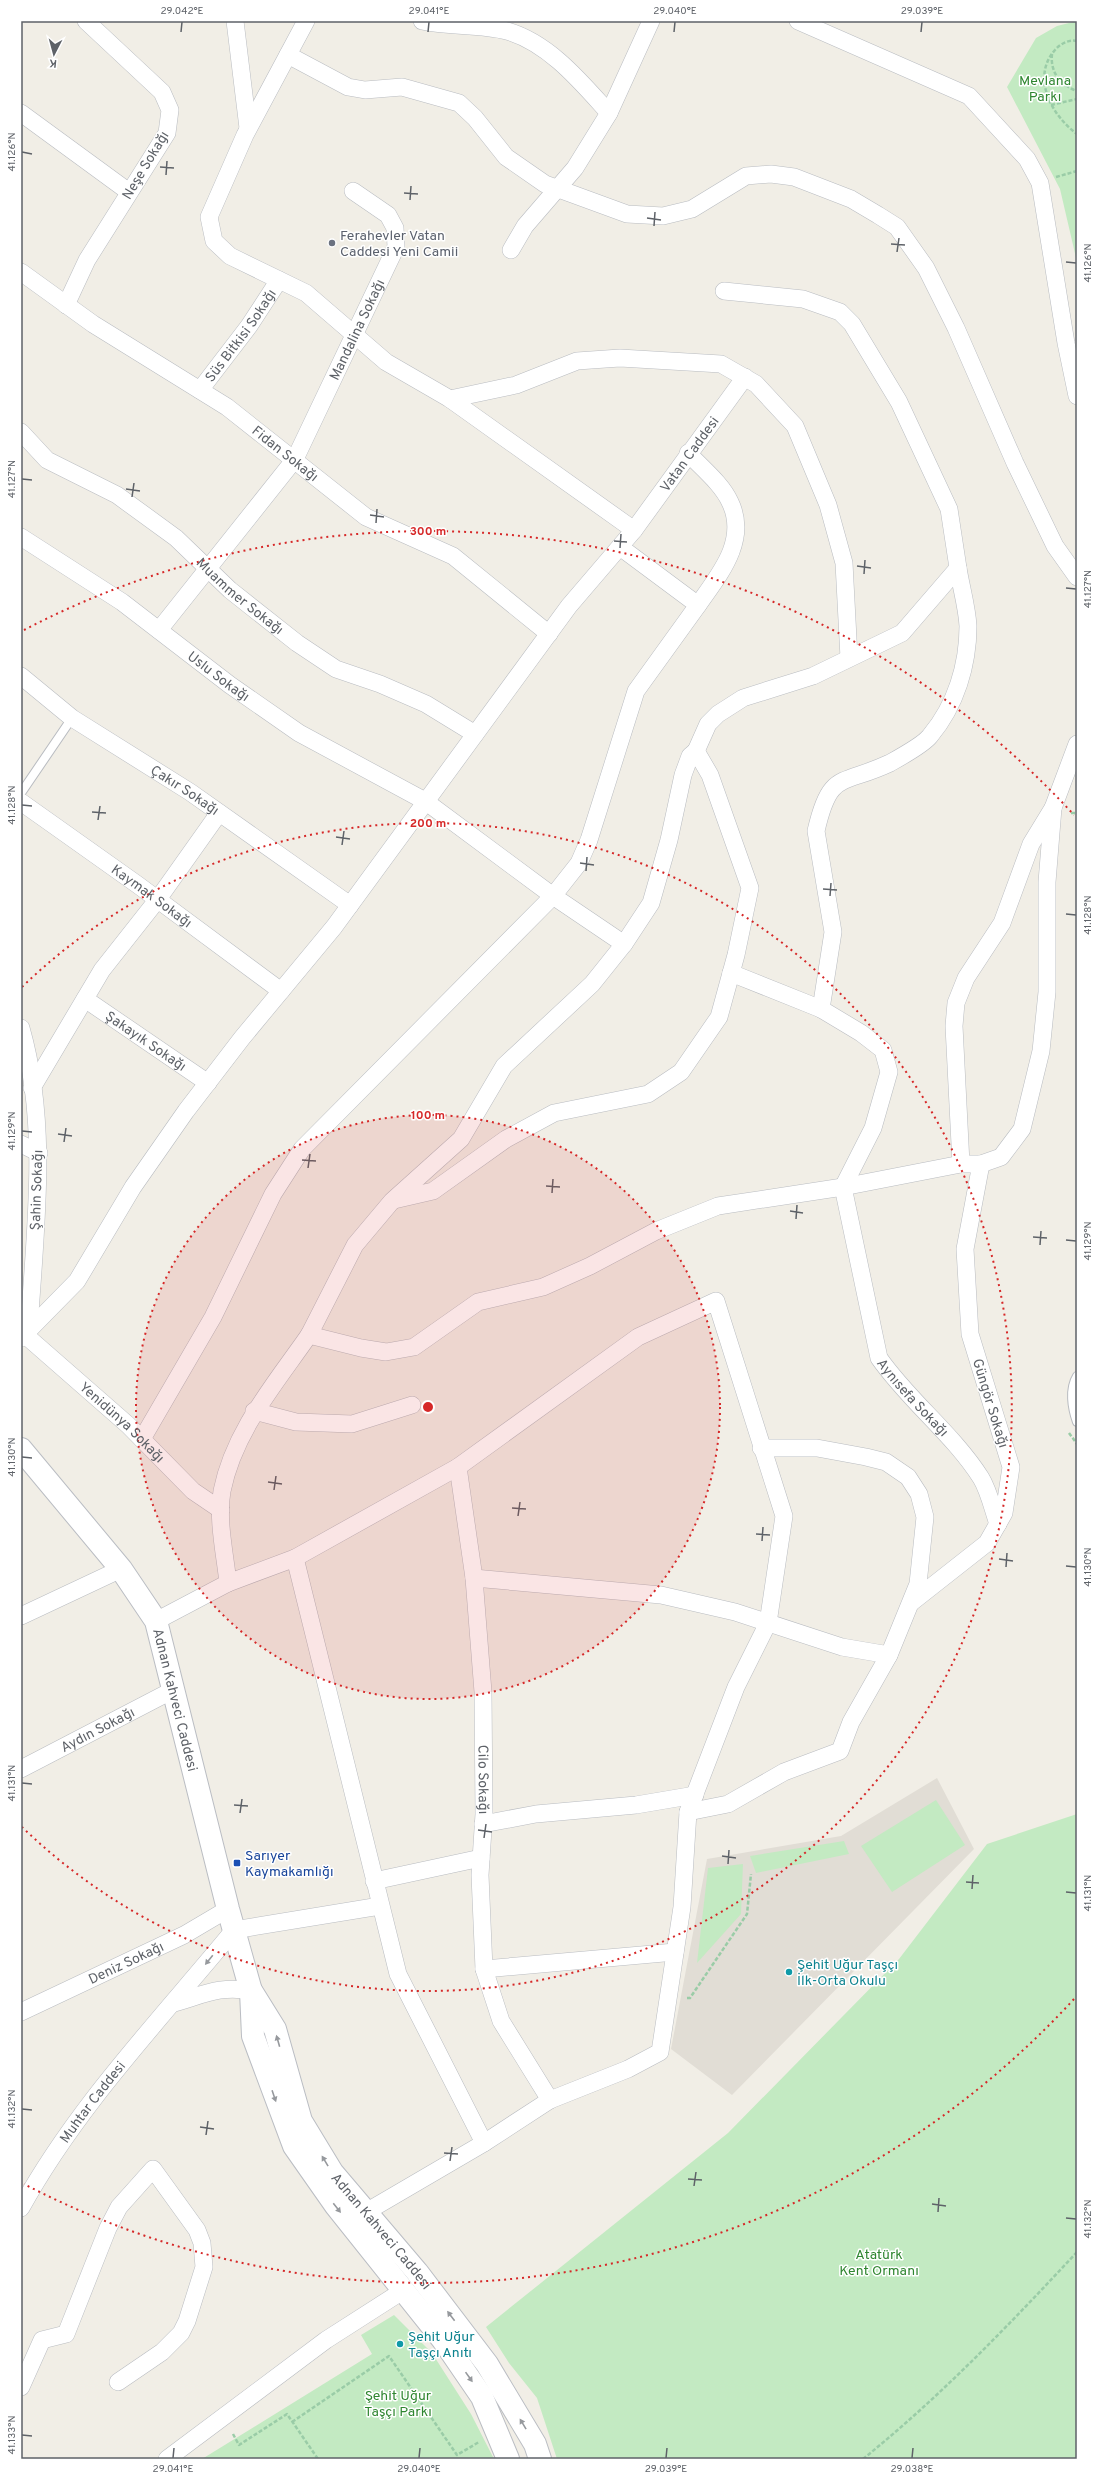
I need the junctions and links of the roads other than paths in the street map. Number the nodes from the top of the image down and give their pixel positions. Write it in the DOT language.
graph roads {
  1 [pos="86,21"];
  2 [pos="235,21"];
  3 [pos="306,21"];
  4 [pos="422,21"];
  5 [pos="651,21"];
  6 [pos="798,21"];
  7 [pos="288,55"];
  8 [pos="21,112"];
  9 [pos="609,113"];
  10 [pos="248,128"];
  11 [pos="558,189"];
  12 [pos="129,192"];
  13 [pos="353,192"];
  14 [pos="511,250"];
  15 [pos="21,272"];
  16 [pos="279,280"];
  17 [pos="724,291"];
  18 [pos="66,304"];
  19 [pos="354,334"];
  20 [pos="745,377"];
  21 [pos="200,390"];
  22 [pos="1077,396"];
  23 [pos="450,399"];
  24 [pos="21,432"];
  25 [pos="688,453"];
  26 [pos="295,459"];
  27 [pos="634,530"];
  28 [pos="21,537"];
  29 [pos="620,547"];
  30 [pos="958,568"];
  31 [pos="209,570"];
  32 [pos="1077,577"];
  33 [pos="698,605"];
  34 [pos="159,630"];
  35 [pos="549,634"];
  36 [pos="849,658"];
  37 [pos="21,676"];
  38 [pos="72,718"];
  39 [pos="475,734"];
  40 [pos="1077,744"];
  41 [pos="696,751"];
  42 [pos="21,793"];
  43 [pos="425,801"];
  44 [pos="21,802"];
  45 [pos="1053,808"];
  46 [pos="219,814"];
  47 [pos="553,896"];
  48 [pos="158,899"];
  49 [pos="350,905"];
  50 [pos="624,944"];
  51 [pos="731,973"];
  52 [pos="281,991"];
  53 [pos="85,998"];
  54 [pos="822,1010"];
  55 [pos="21,1028"];
  56 [pos="208,1083"];
  57 [pos="32,1088"];
  58 [pos="21,1144"];
  59 [pos="39,1153"];
  60 [pos="960,1164"];
  61 [pos="981,1164"];
  62 [pos="842,1187"];
  63 [pos="392,1201"];
  64 [pos="25,1333"];
  65 [pos="309,1335"];
  66 [pos="1077,1376"];
  67 [pos="412,1405"];
  68 [pos="254,1411"];
  69 [pos="1077,1422"];
  70 [pos="142,1438"];
  71 [pos="761,1448"];
  72 [pos="25,1461"];
  73 [pos="458,1467"];
  74 [pos="221,1510"];
  75 [pos="998,1524"];
  76 [pos="296,1558"];
  77 [pos="121,1569"];
  78 [pos="474,1578"];
  79 [pos="228,1582"];
  80 [pos="912,1602"];
  81 [pos="21,1616"];
  82 [pos="156,1621"];
  83 [pos="768,1623"];
  84 [pos="890,1655"];
  85 [pos="173,1690"];
  86 [pos="21,1769"];
  87 [pos="695,1795"];
  88 [pos="688,1812"];
  89 [pos="484,1824"];
  90 [pos="481,1858"];
  91 [pos="374,1881"];
  92 [pos="380,1906"];
  93 [pos="228,1909"];
  94 [pos="234,1930"];
  95 [pos="675,1952"];
  96 [pos="484,1969"];
  97 [pos="251,1990"];
  98 [pos="174,2003"];
  99 [pos="21,2012"];
  100 [pos="550,2100"];
  101 [pos="484,2143"];
  102 [pos="22,2205"];
  103 [pos="366,2212"];
  104 [pos="404,2290"];
  105 [pos="118,2382"];
  106 [pos="21,2388"];
  107 [pos="167,2459"];
  108 [pos="508,2459"];
  109 [pos="540,2459"];
  1 -- 12 [label="street, Neşe Sokağı"];
  2 -- 10 [label="street"];
  3 -- 7 [label="street"];
  4 -- 9 [label="street"];
  5 -- 9 [label="street"];
  6 -- 22 [label="street"];
  7 -- 10 [label="street"];
  7 -- 11 [label="street"];
  8 -- 12 [label="street"];
  9 -- 11 [label="street"];
  10 -- 16 [label="street"];
  11 -- 14 [label="street"];
  11 -- 32 [label="street"];
  12 -- 18 [label="street, Neşe Sokağı"];
  13 -- 19 [label="street, Mandalina Sokağı"];
  15 -- 18 [label="street, Fidan Sokağı"];
  16 -- 19 [label="street"];
  16 -- 21 [label="street, Süs Bitkisi Sokağı"];
  17 -- 30 [label="street"];
  18 -- 21 [label="street, Fidan Sokağı"];
  19 -- 23 [label="street"];
  19 -- 26 [label="street, Mandalina Sokağı"];
  20 -- 23 [label="street"];
  20 -- 25 [label="street, Vatan Caddesi"];
  20 -- 36 [label="street"];
  21 -- 26 [label="street, Fidan Sokağı"];
  23 -- 27 [label="street"];
  24 -- 31 [label="street, Muammer Sokağı"];
  25 -- 27 [label="street, Vatan Caddesi"];
  25 -- 33 [label="street"];
  26 -- 31 [label="street, Mandalina Sokağı"];
  26 -- 35 [label="street, Fidan Sokağı"];
  27 -- 29 [label="street, Vatan Caddesi"];
  28 -- 34 [label="street, Uslu Sokağı"];
  29 -- 33 [label="street"];
  29 -- 35 [label="street, Vatan Caddesi"];
  30 -- 36 [label="street"];
  30 -- 54 [label="street"];
  31 -- 34 [label="street, Mandalina Sokağı"];
  31 -- 39 [label="street, Muammer Sokağı"];
  33 -- 47 [label="street"];
  34 -- 43 [label="street, Uslu Sokağı"];
  35 -- 39 [label="street, Vatan Caddesi"];
  36 -- 41 [label="street"];
  37 -- 38 [label="street, Çakır Sokağı"];
  38 -- 42 [label="lane"];
  38 -- 46 [label="street, Çakır Sokağı"];
  39 -- 43 [label="street, Vatan Caddesi"];
  40 -- 45 [label="street"];
  41 -- 50 [label="street"];
  41 -- 51 [label="street"];
  43 -- 47 [label="street, Uslu Sokağı"];
  43 -- 49 [label="street, Vatan Caddesi"];
  44 -- 48 [label="street, Kaymak Sokağı"];
  45 -- 60 [label="street"];
  45 -- 61 [label="street"];
  46 -- 48 [label="street"];
  46 -- 49 [label="street, Çakır Sokağı"];
  47 -- 50 [label="street, Uslu Sokağı"];
  47 -- 70 [label="street"];
  48 -- 52 [label="street, Kaymak Sokağı"];
  48 -- 53 [label="street"];
  49 -- 52 [label="street, Vatan Caddesi"];
  50 -- 63 [label="street"];
  51 -- 54 [label="street"];
  51 -- 63 [label="street"];
  52 -- 56 [label="street, Vatan Caddesi"];
  53 -- 56 [label="street, Şakayık Sokağı"];
  53 -- 57 [label="street"];
  54 -- 62 [label="street"];
  55 -- 57 [label="street, Şahin Sokağı"];
  56 -- 64 [label="street, Vatan Caddesi"];
  57 -- 59 [label="street, Şahin Sokağı"];
  58 -- 59 [label="street"];
  59 -- 64 [label="street, Şahin Sokağı"];
  60 -- 61 [label="street"];
  60 -- 62 [label="street"];
  61 -- 75 [label="street, Güngör Sokağı"];
  62 -- 65 [label="street"];
  62 -- 75 [label="street, Aynısefa Sokağı"];
  63 -- 65 [label="street"];
  64 -- 70 [label="street, Yenidünya Sokağı"];
  65 -- 68 [label="street"];
  66 -- 69 [label="lane"];
  67 -- 68 [label="street"];
  68 -- 74 [label="street"];
  70 -- 74 [label="street, Yenidünya Sokağı"];
  71 -- 73 [label="street"];
  71 -- 80 [label="street"];
  71 -- 83 [label="street"];
  72 -- 77 [label="main road, Adnan Kahveci Caddesi"];
  73 -- 76 [label="street"];
  73 -- 78 [label="street, Cilo Sokağı"];
  74 -- 79 [label="street"];
  75 -- 80 [label="street, Güngör Sokağı"];
  76 -- 79 [label="street"];
  76 -- 91 [label="street"];
  77 -- 81 [label="street"];
  77 -- 82 [label="main road, Adnan Kahveci Caddesi"];
  78 -- 83 [label="street"];
  78 -- 89 [label="street, Cilo Sokağı"];
  79 -- 82 [label="street"];
  80 -- 84 [label="street"];
  82 -- 85 [label="main road, Adnan Kahveci Caddesi"];
  83 -- 84 [label="street"];
  83 -- 87 [label="street"];
  84 -- 88 [label="street"];
  85 -- 86 [label="street, Aydın Sokağı"];
  85 -- 93 [label="main road, Adnan Kahveci Caddesi"];
  87 -- 88 [label="street"];
  87 -- 89 [label="street"];
  88 -- 95 [label="street"];
  89 -- 90 [label="street, Cilo Sokağı"];
  90 -- 91 [label="street"];
  90 -- 96 [label="street, Cilo Sokağı"];
  91 -- 92 [label="street"];
  92 -- 94 [label="street"];
  92 -- 101 [label="street"];
  93 -- 94 [label="main road, Adnan Kahveci Caddesi"];
  93 -- 99 [label="street, Deniz Sokağı"];
  94 -- 97 [label="main road, Adnan Kahveci Caddesi"];
  94 -- 98 [label="street, Muhtar Caddesi, one-way"];
  95 -- 96 [label="street"];
  95 -- 100 [label="street"];
  96 -- 100 [label="street, Cilo Sokağı"];
  97 -- 98 [label="street"];
  103 -- 97 [label="main road, Adnan Kahveci Caddesi, one-way"];
  97 -- 104 [label="main road, Adnan Kahveci Caddesi, one-way"];
  98 -- 102 [label="street, Muhtar Caddesi"];
  100 -- 101 [label="street"];
  101 -- 103 [label="street"];
  109 -- 103 [label="main road, Adnan Kahveci Caddesi, one-way"];
  104 -- 107 [label="street"];
  104 -- 108 [label="main road, Adnan Kahveci Caddesi, one-way"];
  105 -- 106 [label="street"];
}
